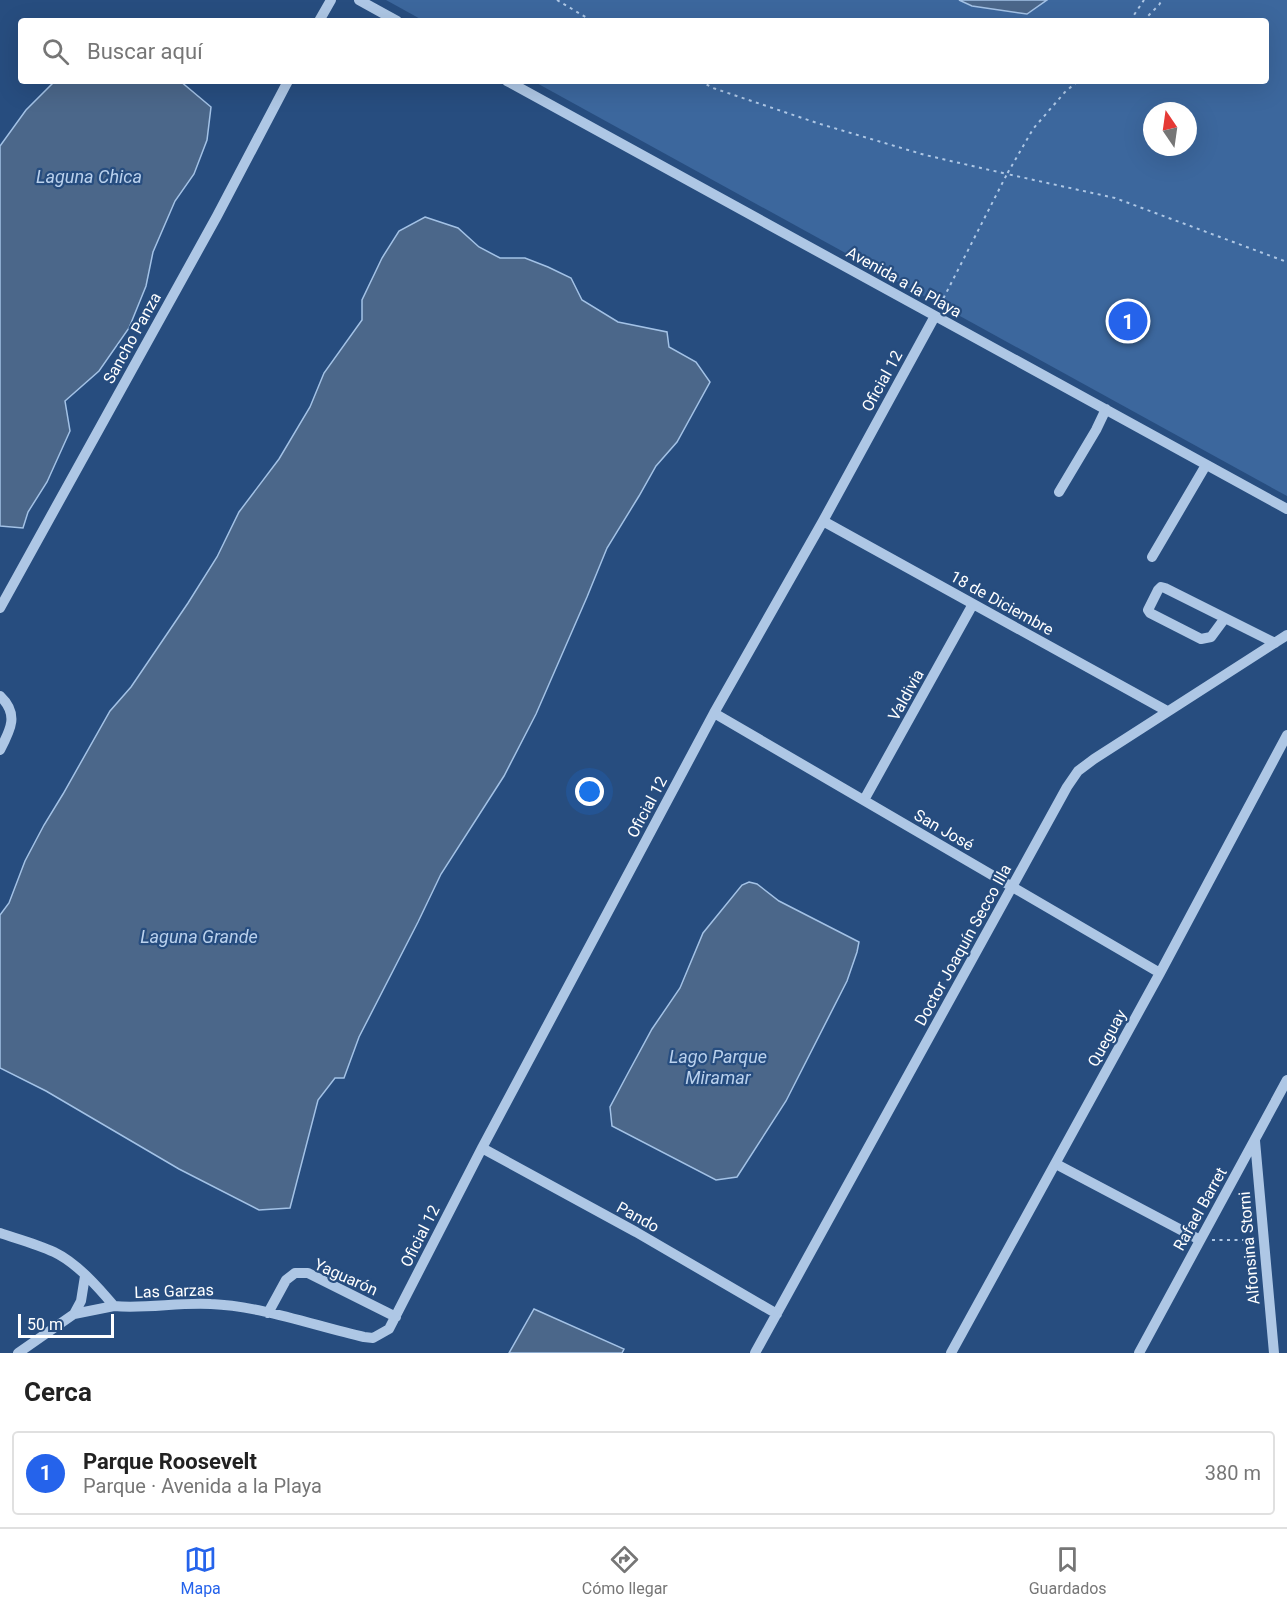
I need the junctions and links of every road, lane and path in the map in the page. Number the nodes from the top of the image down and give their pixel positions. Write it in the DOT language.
graph roads {
  1 [pos="330,0"];
  2 [pos="359,0"];
  3 [pos="556,0"];
  4 [pos="1144,0"];
  5 [pos="1162,0"];
  6 [pos="321,18"];
  7 [pos="392,18"];
  8 [pos="587,18"];
  9 [pos="1132,18"];
  10 [pos="1146,18"];
  11 [pos="286,84"];
  12 [pos="512,84"];
  13 [pos="706,84"];
  14 [pos="1074,84"];
  15 [pos="1007,174"];
  16 [pos="1287,261"];
  17 [pos="935,316"];
  18 [pos="1106,410"];
  19 [pos="1206,465"];
  20 [pos="1059,492"];
  21 [pos="1287,509"];
  22 [pos="823,521"];
  23 [pos="1152,558"];
  24 [pos="973,604"];
  25 [pos="0,608"];
  26 [pos="1226,618"];
  27 [pos="1287,635"];
  28 [pos="1275,643"];
  29 [pos="0,696"];
  30 [pos="1167,711"];
  31 [pos="714,713"];
  32 [pos="1287,735"];
  33 [pos="0,750"];
  34 [pos="864,800"];
  35 [pos="1012,887"];
  36 [pos="1160,973"];
  37 [pos="1287,1080"];
  38 [pos="1255,1141"];
  39 [pos="482,1148"];
  40 [pos="1056,1164"];
  41 [pos="0,1233"];
  42 [pos="1200,1240"];
  43 [pos="1263,1240"];
  44 [pos="85,1276"];
  45 [pos="114,1306"];
  46 [pos="268,1313"];
  47 [pos="74,1314"];
  48 [pos="777,1314"];
  49 [pos="396,1317"];
  50 [pos="18,1353"];
  51 [pos="755,1353"];
  52 [pos="951,1353"];
  53 [pos="1139,1353"];
  54 [pos="1274,1353"];
  1 -- 6 [label="street"];
  2 -- 7 [label="street"];
  3 -- 8 [label="path"];
  4 -- 9 [label="path"];
  5 -- 10 [label="path"];
  11 -- 25 [label="street, Sancho Panza"];
  12 -- 17 [label="street, Avenida a la Playa"];
  13 -- 15 [label="path"];
  14 -- 15 [label="path"];
  15 -- 16 [label="path"];
  15 -- 17 [label="path"];
  17 -- 18 [label="street, Avenida a la Playa"];
  17 -- 22 [label="street, Oficial 12"];
  18 -- 19 [label="street, Avenida a la Playa"];
  18 -- 20 [label="street"];
  19 -- 21 [label="street, Avenida a la Playa"];
  19 -- 23 [label="street"];
  22 -- 24 [label="street, 18 de Diciembre"];
  22 -- 31 [label="street, Oficial 12"];
  24 -- 30 [label="street, 18 de Diciembre"];
  24 -- 34 [label="street, Valdivia"];
  26 -- 26 [label="street"];
  26 -- 28 [label="street"];
  27 -- 28 [label="street, Doctor Joaquín Secco Illa"];
  28 -- 30 [label="street, Doctor Joaquín Secco Illa"];
  29 -- 33 [label="street"];
  30 -- 35 [label="street, Doctor Joaquín Secco Illa"];
  31 -- 34 [label="street, San José"];
  31 -- 39 [label="street, Oficial 12"];
  32 -- 36 [label="street, Queguay"];
  34 -- 35 [label="street, San José"];
  35 -- 36 [label="street, San José"];
  35 -- 48 [label="street, Doctor Joaquín Secco Illa"];
  36 -- 40 [label="street, Queguay"];
  37 -- 38 [label="street, Rafael Barret"];
  38 -- 42 [label="street, Rafael Barret"];
  38 -- 43 [label="street, Alfonsina Storni"];
  39 -- 48 [label="street, Pando"];
  39 -- 49 [label="street, Oficial 12"];
  40 -- 42 [label="street"];
  40 -- 52 [label="street, Queguay"];
  41 -- 44 [label="street, Las Garzas"];
  42 -- 43 [label="path"];
  42 -- 53 [label="street, Rafael Barret"];
  43 -- 54 [label="street, Alfonsina Storni"];
  44 -- 45 [label="street, Las Garzas"];
  44 -- 47 [label="street"];
  45 -- 46 [label="street, Las Garzas"];
  45 -- 47 [label="street"];
  46 -- 49 [label="street, Las Garzas"];
  46 -- 49 [label="street, Yaguarón"];
  47 -- 50 [label="street"];
  48 -- 51 [label="street, Doctor Joaquín Secco Illa"];
}
